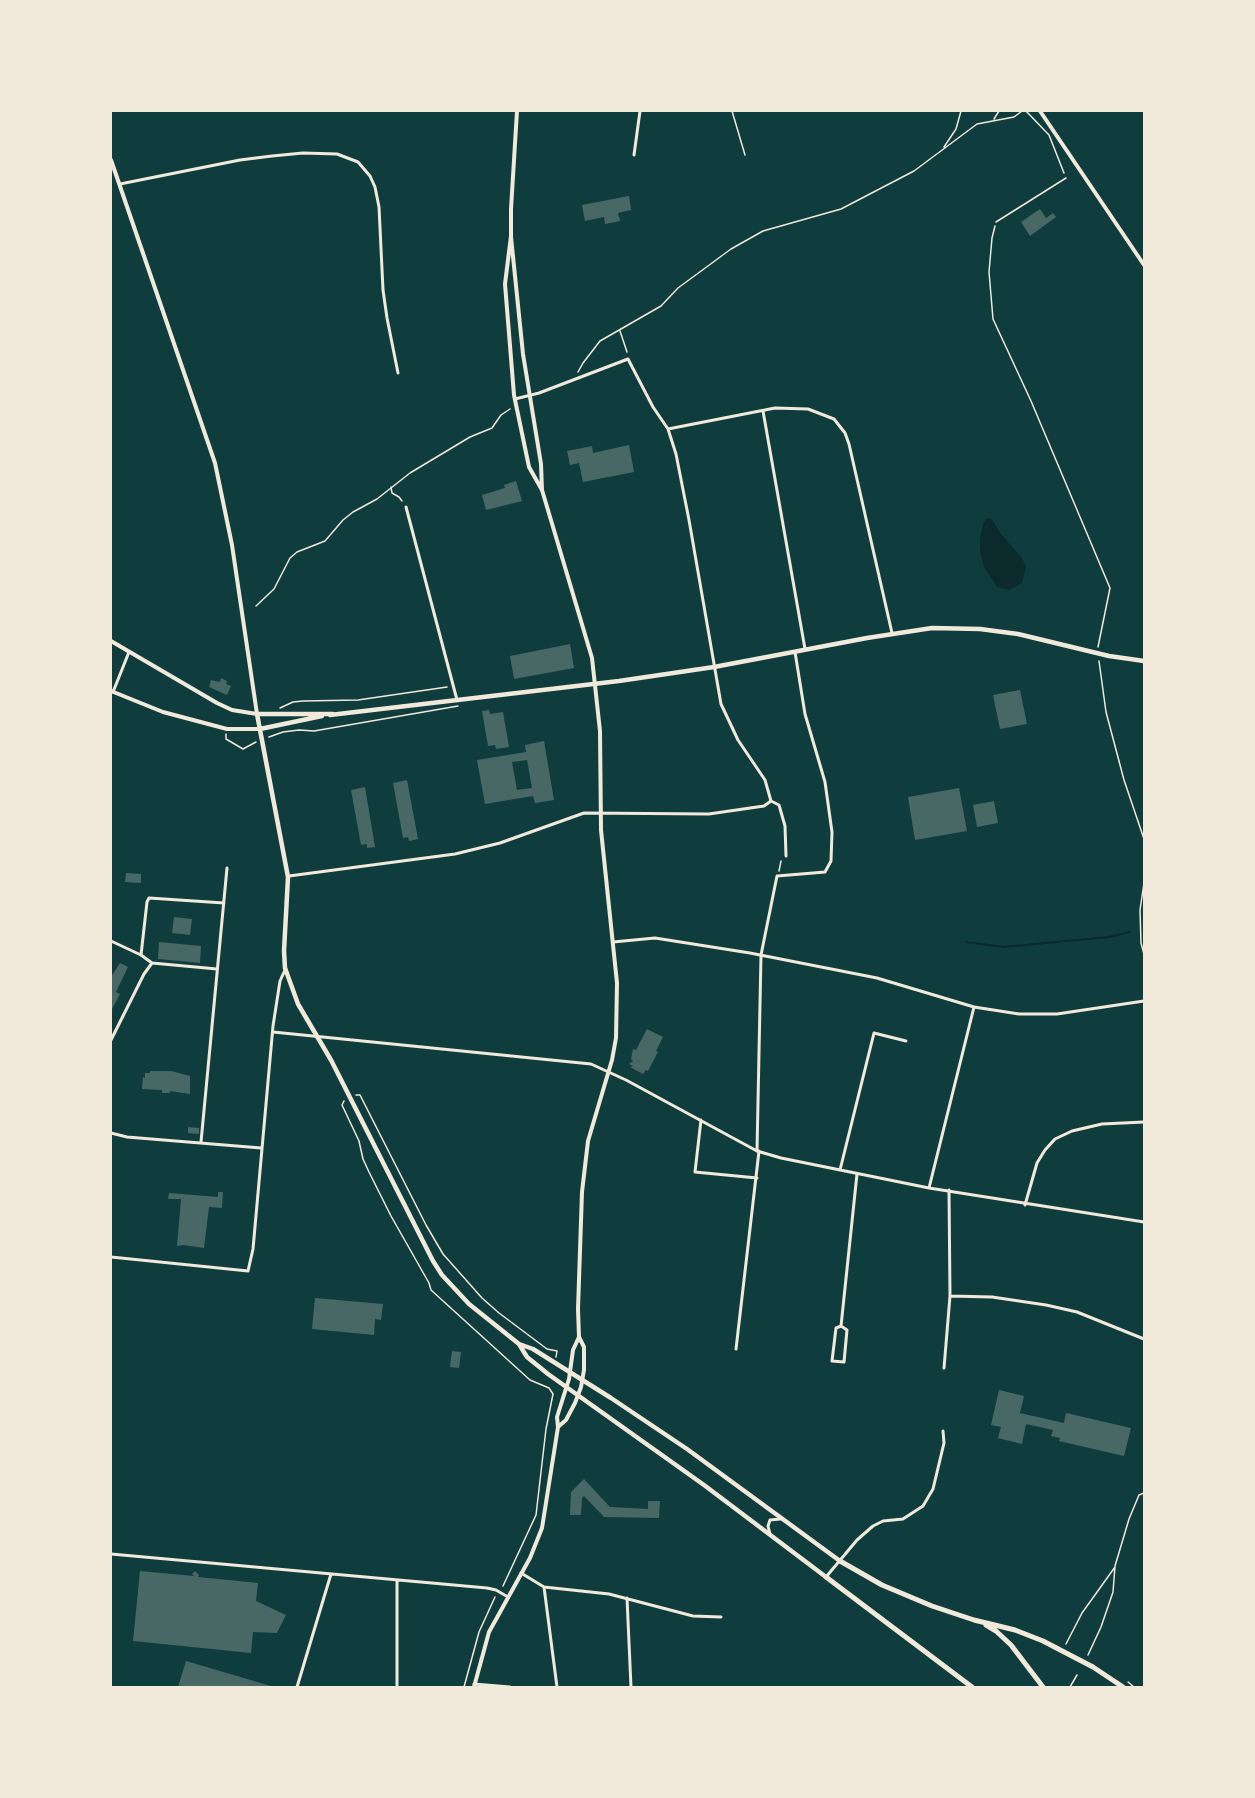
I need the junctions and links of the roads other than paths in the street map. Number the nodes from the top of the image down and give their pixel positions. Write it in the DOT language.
graph roads {
  1 [pos="518,111"];
  2 [pos="640,111"];
  3 [pos="732,111"];
  4 [pos="1041,111"];
  5 [pos="633,155"];
  6 [pos="745,156"];
  7 [pos="111,160"];
  8 [pos="1066,178"];
  9 [pos="120,184"];
  10 [pos="996,222"];
  11 [pos="511,236"];
  12 [pos="1144,265"];
  13 [pos="398,373"];
  14 [pos="530,397"];
  15 [pos="515,399"];
  16 [pos="763,411"];
  17 [pos="668,429"];
  18 [pos="542,490"];
  19 [pos="406,507"];
  20 [pos="892,634"];
  21 [pos="111,641"];
  22 [pos="805,649"];
  23 [pos="129,651"];
  24 [pos="795,651"];
  25 [pos="1144,661"];
  26 [pos="714,667"];
  27 [pos="595,684"];
  28 [pos="112,691"];
  29 [pos="457,700"];
  30 [pos="257,714"];
  31 [pos="333,714"];
  32 [pos="260,729"];
  33 [pos="771,801"];
  34 [pos="601,813"];
  35 [pos="786,856"];
  36 [pos="227,868"];
  37 [pos="288,877"];
  38 [pos="224,903"];
  39 [pos="111,941"];
  40 [pos="613,942"];
  41 [pos="141,955"];
  42 [pos="761,956"];
  43 [pos="152,963"];
  44 [pos="285,968"];
  45 [pos="218,969"];
  46 [pos="1144,1001"];
  47 [pos="974,1007"];
  48 [pos="273,1032"];
  49 [pos="315,1036"];
  50 [pos="111,1040"];
  51 [pos="906,1041"];
  52 [pos="608,1072"];
  53 [pos="701,1120"];
  54 [pos="1144,1122"];
  55 [pos="111,1133"];
  56 [pos="201,1142"];
  57 [pos="261,1148"];
  58 [pos="758,1151"];
  59 [pos="840,1170"];
  60 [pos="857,1174"];
  61 [pos="757,1178"];
  62 [pos="929,1188"];
  63 [pos="949,1190"];
  64 [pos="1026,1205"];
  65 [pos="1144,1222"];
  66 [pos="111,1257"];
  67 [pos="950,1296"];
  68 [pos="841,1326"];
  69 [pos="579,1337"];
  70 [pos="1144,1338"];
  71 [pos="519,1344"];
  72 [pos="736,1349"];
  73 [pos="944,1368"];
  74 [pos="570,1372"];
  75 [pos="582,1380"];
  76 [pos="566,1387"];
  77 [pos="578,1395"];
  78 [pos="558,1427"];
  79 [pos="943,1431"];
  80 [pos="782,1519"];
  81 [pos="770,1534"];
  82 [pos="111,1554"];
  83 [pos="840,1561"];
  84 [pos="521,1573"];
  85 [pos="331,1574"];
  86 [pos="826,1577"];
  87 [pos="397,1580"];
  88 [pos="544,1587"];
  89 [pos="508,1597"];
  90 [pos="627,1598"];
  91 [pos="721,1617"];
  92 [pos="981,1622"];
  93 [pos="474,1685"];
  94 [pos="297,1687"];
  95 [pos="397,1687"];
  96 [pos="510,1687"];
  97 [pos="557,1687"];
  98 [pos="631,1687"];
  99 [pos="972,1687"];
  100 [pos="1043,1687"];
  101 [pos="1123,1687"];
  1 -- 11 [label="street"];
  2 -- 5 [label="street"];
  3 -- 6 [label="lane"];
  4 -- 12 [label="street"];
  7 -- 9 [label="street"];
  8 -- 10 [label="lane"];
  9 -- 13 [label="street"];
  9 -- 30 [label="street"];
  11 -- 14 [label="street"];
  11 -- 15 [label="street"];
  14 -- 15 [label="street"];
  14 -- 17 [label="street"];
  14 -- 18 [label="street"];
  15 -- 18 [label="street"];
  16 -- 17 [label="street"];
  16 -- 20 [label="street"];
  16 -- 22 [label="street"];
  17 -- 26 [label="street"];
  18 -- 27 [label="street"];
  19 -- 29 [label="street"];
  20 -- 22 [label="main road"];
  20 -- 25 [label="main road"];
  21 -- 23 [label="street"];
  22 -- 24 [label="main road"];
  23 -- 28 [label="street"];
  23 -- 30 [label="street"];
  24 -- 26 [label="main road"];
  24 -- 42 [label="street"];
  26 -- 27 [label="main road"];
  26 -- 33 [label="street"];
  27 -- 29 [label="main road"];
  27 -- 34 [label="street"];
  28 -- 32 [label="street"];
  29 -- 31 [label="main road"];
  30 -- 31 [label="main road"];
  30 -- 32 [label="main road"];
  31 -- 32 [label="main road"];
  32 -- 37 [label="main road"];
  33 -- 34 [label="street"];
  33 -- 35 [label="street"];
  34 -- 37 [label="street"];
  34 -- 40 [label="street"];
  36 -- 38 [label="street"];
  37 -- 44 [label="main road"];
  38 -- 41 [label="street"];
  38 -- 45 [label="street"];
  39 -- 41 [label="street"];
  40 -- 42 [label="street"];
  40 -- 52 [label="street"];
  41 -- 43 [label="street"];
  42 -- 47 [label="street"];
  42 -- 58 [label="street"];
  43 -- 45 [label="street"];
  43 -- 50 [label="street"];
  44 -- 48 [label="street"];
  44 -- 49 [label="main road"];
  45 -- 56 [label="street"];
  46 -- 47 [label="street"];
  47 -- 62 [label="street"];
  48 -- 49 [label="street"];
  48 -- 57 [label="street"];
  49 -- 52 [label="street"];
  49 -- 71 [label="main road"];
  51 -- 59 [label="street"];
  52 -- 53 [label="street"];
  52 -- 69 [label="street"];
  53 -- 58 [label="street"];
  53 -- 61 [label="street"];
  54 -- 64 [label="street"];
  55 -- 56 [label="street"];
  56 -- 57 [label="street"];
  57 -- 66 [label="street"];
  58 -- 59 [label="street"];
  58 -- 61 [label="street"];
  59 -- 60 [label="street"];
  60 -- 62 [label="street"];
  60 -- 68 [label="street"];
  61 -- 72 [label="street"];
  62 -- 63 [label="street"];
  63 -- 64 [label="street"];
  63 -- 67 [label="street"];
  64 -- 65 [label="street"];
  67 -- 70 [label="street"];
  67 -- 73 [label="street"];
  68 -- 68 [label="street"];
  69 -- 74 [label="street"];
  69 -- 75 [label="street"];
  71 -- 74 [label="main road"];
  71 -- 76 [label="main road"];
  74 -- 75 [label="main road"];
  74 -- 76 [label="street"];
  75 -- 77 [label="street"];
  75 -- 80 [label="main road"];
  76 -- 77 [label="main road"];
  76 -- 78 [label="street"];
  77 -- 78 [label="street"];
  77 -- 81 [label="main road"];
  78 -- 84 [label="street"];
  79 -- 83 [label="street"];
  80 -- 81 [label="street"];
  80 -- 83 [label="main road"];
  81 -- 86 [label="main road"];
  82 -- 85 [label="street"];
  83 -- 86 [label="street"];
  83 -- 92 [label="highway"];
  84 -- 88 [label="street"];
  84 -- 89 [label="street"];
  85 -- 87 [label="street"];
  85 -- 94 [label="street"];
  86 -- 99 [label="highway"];
  87 -- 89 [label="street"];
  87 -- 95 [label="street"];
  88 -- 90 [label="street"];
  88 -- 97 [label="street"];
  89 -- 93 [label="street"];
  90 -- 91 [label="street"];
  90 -- 98 [label="street"];
  92 -- 100 [label="highway"];
  92 -- 101 [label="highway"];
  93 -- 96 [label="street"];
}
